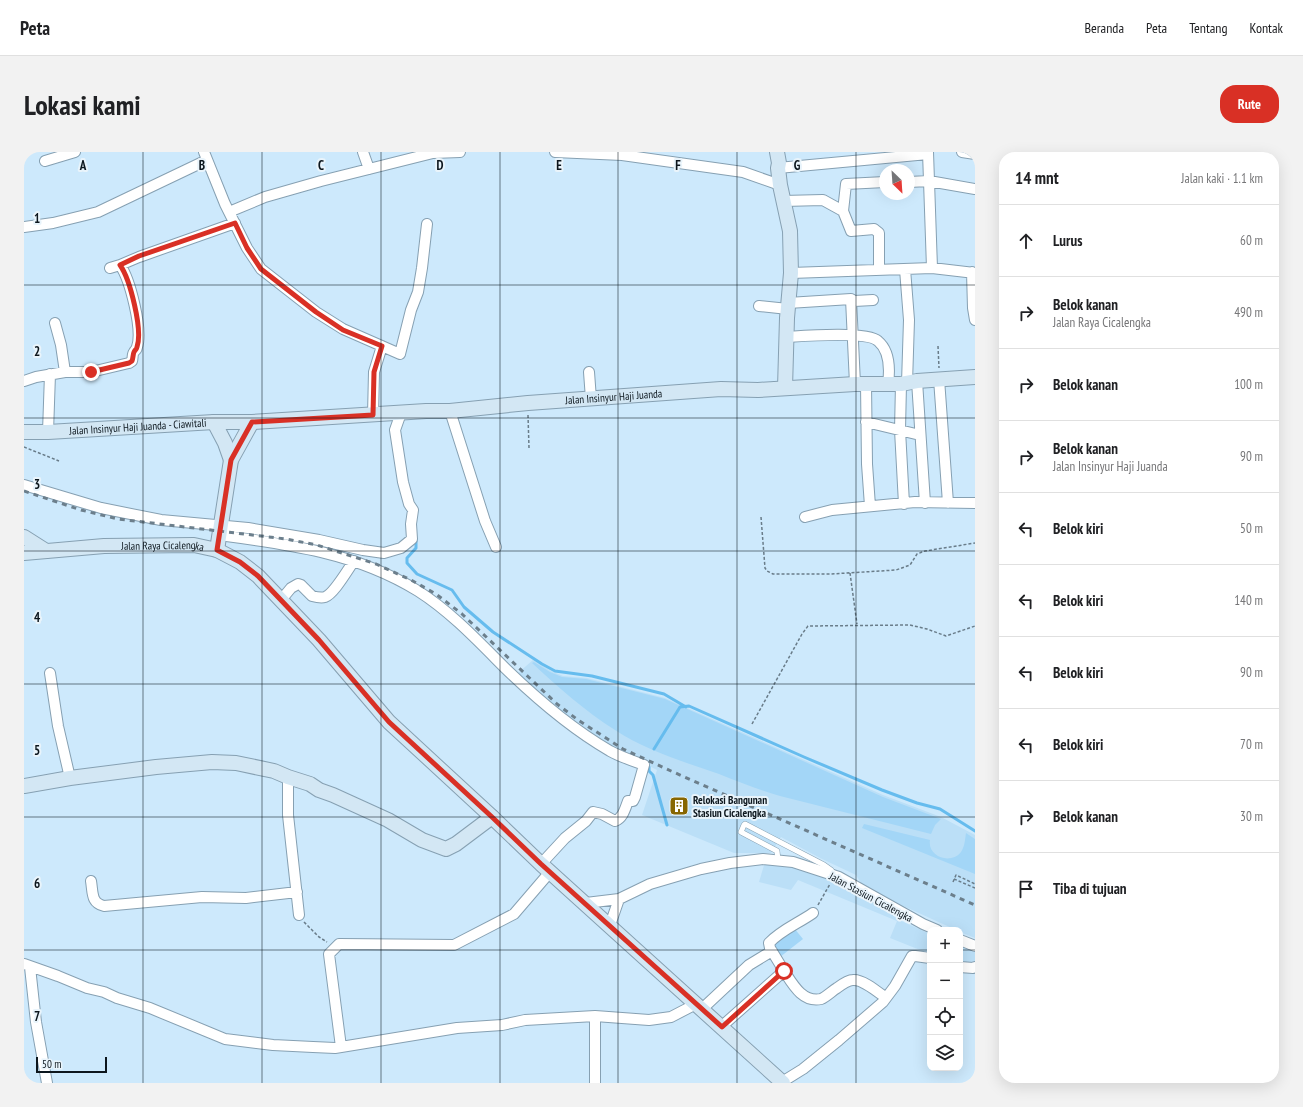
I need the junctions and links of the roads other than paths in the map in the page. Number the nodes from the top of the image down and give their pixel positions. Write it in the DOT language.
graph roads {
  1 [pos="75,152"];
  2 [pos="363,152"];
  3 [pos="460,152"];
  4 [pos="555,152"];
  5 [pos="777,152"];
  6 [pos="962,152"];
  7 [pos="928,153"];
  8 [pos="975,154"];
  9 [pos="206,156"];
  10 [pos="45,161"];
  11 [pos="778,168"];
  12 [pos="369,170"];
  13 [pos="929,181"];
  14 [pos="879,182"];
  15 [pos="915,182"];
  16 [pos="780,185"];
  17 [pos="975,189"];
  18 [pos="783,201"];
  19 [pos="843,211"];
  20 [pos="229,212"];
  21 [pos="235,223"];
  22 [pos="427,224"];
  23 [pos="24,228"];
  24 [pos="932,268"];
  25 [pos="905,269"];
  26 [pos="879,270"];
  27 [pos="791,273"];
  28 [pos="974,273"];
  29 [pos="851,299"];
  30 [pos="873,300"];
  31 [pos="759,306"];
  32 [pos="788,306"];
  33 [pos="975,320"];
  34 [pos="55,323"];
  35 [pos="854,336"];
  36 [pos="786,337"];
  37 [pos="382,346"];
  38 [pos="65,372"];
  39 [pos="589,372"];
  40 [pos="50,374"];
  41 [pos="975,376"];
  42 [pos="939,379"];
  43 [pos="24,381"];
  44 [pos="903,383"];
  45 [pos="861,384"];
  46 [pos="785,388"];
  47 [pos="591,399"];
  48 [pos="450,411"];
  49 [pos="401,413"];
  50 [pos="373,415"];
  51 [pos="214,422"];
  52 [pos="252,422"];
  53 [pos="866,422"];
  54 [pos="900,430"];
  55 [pos="24,432"];
  56 [pos="48,432"];
  57 [pos="920,435"];
  58 [pos="231,460"];
  59 [pos="24,485"];
  60 [pos="925,503"];
  61 [pos="948,503"];
  62 [pos="975,503"];
  63 [pos="904,504"];
  64 [pos="870,506"];
  65 [pos="805,517"];
  66 [pos="219,531"];
  67 [pos="24,537"];
  68 [pos="496,547"];
  69 [pos="217,550"];
  70 [pos="46,551"];
  71 [pos="24,553"];
  72 [pos="354,561"];
  73 [pos="281,600"];
  74 [pos="50,673"];
  75 [pos="288,777"];
  76 [pos="70,778"];
  77 [pos="24,786"];
  78 [pos="492,817"];
  79 [pos="778,860"];
  80 [pos="546,868"];
  81 [pos="832,880"];
  82 [pos="91,881"];
  83 [pos="297,892"];
  84 [pos="619,899"];
  85 [pos="586,903"];
  86 [pos="813,914"];
  87 [pos="299,915"];
  88 [pos="610,926"];
  89 [pos="930,927"];
  90 [pos="963,941"];
  91 [pos="975,946"];
  92 [pos="772,952"];
  93 [pos="927,958"];
  94 [pos="27,965"];
  95 [pos="963,967"];
  96 [pos="975,967"];
  97 [pos="784,971"];
  98 [pos="886,998"];
  99 [pos="699,1006"];
  100 [pos="595,1016"];
  101 [pos="722,1027"];
  102 [pos="340,1047"];
  103 [pos="782,1082"];
  104 [pos="47,1083"];
  105 [pos="595,1083"];
  1 -- 10 [label="street"];
  2 -- 12 [label="street"];
  3 -- 12 [label="street"];
  4 -- 16 [label="street"];
  5 -- 11 [label="main road"];
  6 -- 8 [label="street"];
  7 -- 11 [label="street"];
  7 -- 13 [label="street"];
  9 -- 20 [label="street"];
  9 -- 23 [label="street"];
  11 -- 16 [label="main road"];
  12 -- 20 [label="street"];
  13 -- 15 [label="street"];
  13 -- 17 [label="street"];
  13 -- 24 [label="street"];
  14 -- 19 [label="street"];
  16 -- 18 [label="main road"];
  18 -- 19 [label="street"];
  18 -- 27 [label="main road"];
  19 -- 26 [label="street"];
  20 -- 21 [label="street"];
  21 -- 37 [label="street"];
  21 -- 38 [label="street"];
  22 -- 37 [label="street"];
  24 -- 25 [label="street"];
  24 -- 28 [label="street"];
  25 -- 26 [label="street"];
  25 -- 44 [label="street"];
  26 -- 27 [label="street"];
  27 -- 32 [label="main road"];
  28 -- 33 [label="street"];
  29 -- 30 [label="street"];
  29 -- 32 [label="street"];
  29 -- 35 [label="street"];
  31 -- 32 [label="street"];
  32 -- 36 [label="main road"];
  34 -- 38 [label="street"];
  35 -- 36 [label="street"];
  35 -- 44 [label="street"];
  35 -- 45 [label="street"];
  36 -- 46 [label="main road"];
  37 -- 50 [label="street"];
  38 -- 40 [label="street"];
  39 -- 47 [label="street"];
  40 -- 43 [label="street"];
  40 -- 56 [label="street"];
  41 -- 42 [label="main road, Jalan Insinyur Haji Juanda"];
  42 -- 44 [label="main road, Jalan Insinyur Haji Juanda"];
  42 -- 61 [label="street"];
  44 -- 45 [label="main road, Jalan Insinyur Haji Juanda"];
  44 -- 54 [label="street"];
  44 -- 57 [label="street"];
  45 -- 46 [label="main road, Jalan Insinyur Haji Juanda"];
  45 -- 53 [label="street"];
  46 -- 47 [label="main road, Jalan Insinyur Haji Juanda"];
  47 -- 48 [label="main road, Jalan Insinyur Haji Juanda"];
  48 -- 49 [label="main road, Jalan Insinyur Haji Juanda"];
  48 -- 68 [label="street"];
  49 -- 50 [label="main road, Jalan Insinyur Haji Juanda"];
  49 -- 66 [label="street"];
  50 -- 52 [label="main road, Jalan Insinyur Haji Juanda"];
  51 -- 52 [label="main road, Jalan Insinyur Haji Juanda - Ciawitali"];
  51 -- 56 [label="main road, Jalan Insinyur Haji Juanda - Ciawitali"];
  51 -- 58 [label="main road"];
  52 -- 58 [label="main road"];
  53 -- 54 [label="street"];
  53 -- 64 [label="street"];
  54 -- 57 [label="street"];
  54 -- 63 [label="street"];
  55 -- 56 [label="main road, Jalan Insinyur Haji Juanda - Ciawitali"];
  57 -- 60 [label="street"];
  58 -- 66 [label="main road"];
  59 -- 66 [label="street"];
  60 -- 61 [label="street"];
  60 -- 63 [label="street"];
  61 -- 62 [label="street"];
  63 -- 64 [label="street"];
  64 -- 65 [label="street"];
  66 -- 69 [label="main road"];
  66 -- 72 [label="street"];
  67 -- 70 [label="main road"];
  69 -- 70 [label="main road, Jalan Raya Cicalengka"];
  69 -- 73 [label="main road, Jalan Raya Cicalengka"];
  70 -- 71 [label="main road, Jalan Raya Cicalengka"];
  72 -- 73 [label="street"];
  72 -- 80 [label="street"];
  73 -- 78 [label="main road, Jalan Raya Cicalengka"];
  74 -- 76 [label="street"];
  75 -- 76 [label="main road"];
  75 -- 78 [label="main road"];
  75 -- 83 [label="street"];
  76 -- 77 [label="main road"];
  78 -- 80 [label="main road, Jalan Raya Cicalengka"];
  79 -- 81 [label="street, Jalan Stasiun Cicalengka"];
  79 -- 81 [label="lane"];
  79 -- 84 [label="street, Jalan Stasiun Cicalengka"];
  80 -- 85 [label="main road, Jalan Raya Cicalengka"];
  80 -- 102 [label="street"];
  81 -- 89 [label="street, Jalan Stasiun Cicalengka"];
  82 -- 83 [label="street"];
  83 -- 87 [label="street"];
  84 -- 85 [label="street, Jalan Stasiun Cicalengka"];
  84 -- 88 [label="street"];
  85 -- 88 [label="main road, Jalan Raya Cicalengka"];
  86 -- 92 [label="street"];
  88 -- 99 [label="main road, Jalan Raya Cicalengka"];
  90 -- 91 [label="street"];
  92 -- 97 [label="street"];
  92 -- 99 [label="street"];
  93 -- 98 [label="street"];
  94 -- 102 [label="street"];
  94 -- 104 [label="street"];
  95 -- 96 [label="street"];
  97 -- 98 [label="street"];
  97 -- 101 [label="street"];
  98 -- 103 [label="street"];
  99 -- 100 [label="street"];
  99 -- 101 [label="main road, Jalan Raya Cicalengka"];
  100 -- 102 [label="street"];
  100 -- 105 [label="street"];
  101 -- 103 [label="main road, Jalan Raya Cicalengka"];
}
